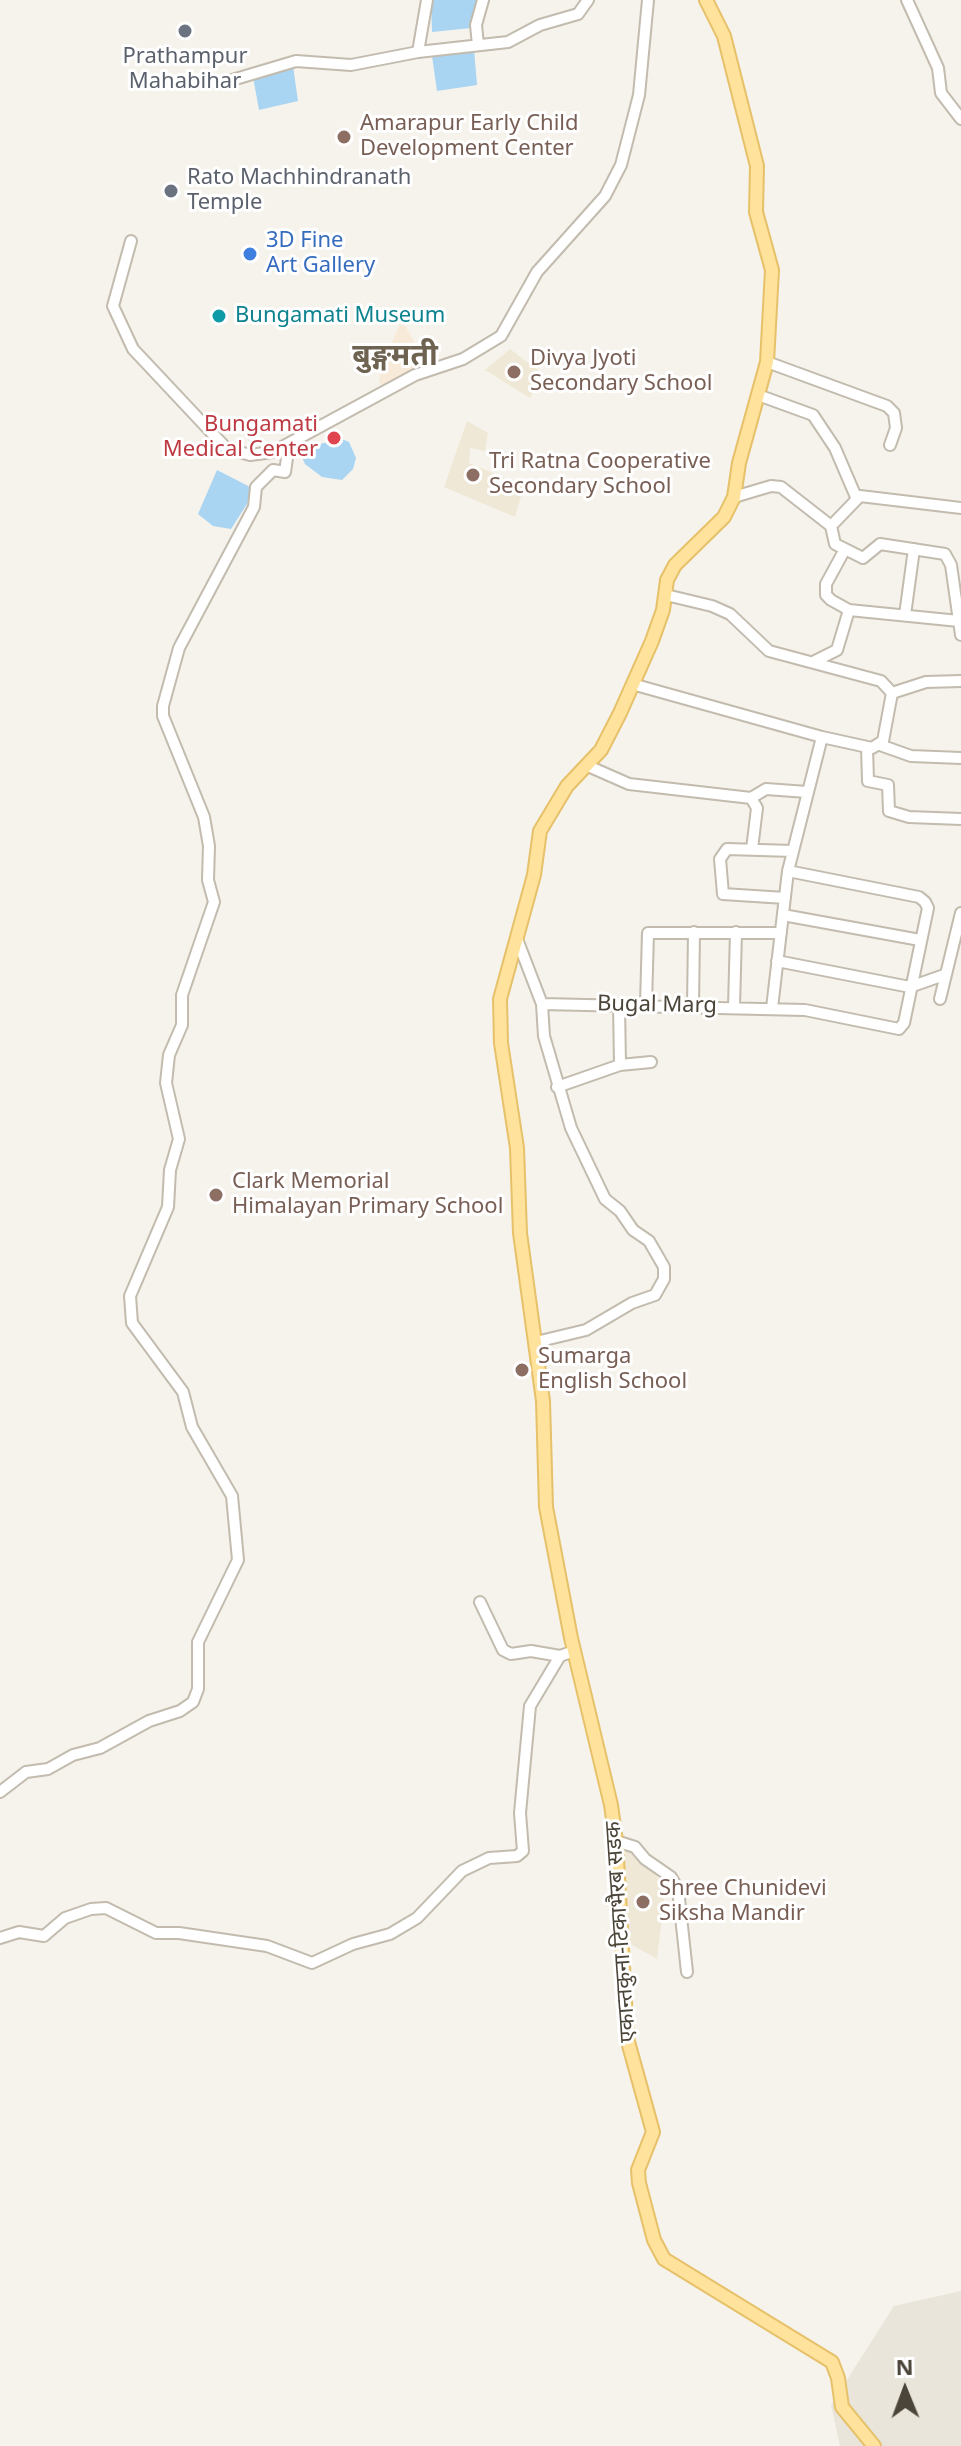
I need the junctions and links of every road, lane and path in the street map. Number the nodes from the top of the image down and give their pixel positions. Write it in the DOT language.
graph roads {
  1 [pos="427,0"];
  2 [pos="483,0"];
  3 [pos="588,0"];
  4 [pos="648,0"];
  5 [pos="706,0"];
  6 [pos="907,0"];
  7 [pos="478,45"];
  8 [pos="418,52"];
  9 [pos="205,82"];
  10 [pos="961,119"];
  11 [pos="131,241"];
  12 [pos="767,362"];
  13 [pos="758,395"];
  14 [pos="289,444"];
  15 [pos="890,445"];
  16 [pos="734,497"];
  17 [pos="856,497"];
  18 [pos="961,508"];
  19 [pos="831,526"];
  20 [pos="914,549"];
  21 [pos="844,551"];
  22 [pos="666,595"];
  23 [pos="849,610"];
  24 [pos="905,615"];
  25 [pos="959,621"];
  26 [pos="961,635"];
  27 [pos="813,662"];
  28 [pos="961,681"];
  29 [pos="632,684"];
  30 [pos="892,693"];
  31 [pos="822,737"];
  32 [pos="880,745"];
  33 [pos="867,747"];
  34 [pos="961,758"];
  35 [pos="588,766"];
  36 [pos="807,792"];
  37 [pos="751,798"];
  38 [pos="961,819"];
  39 [pos="752,849"];
  40 [pos="793,851"];
  41 [pos="788,871"];
  42 [pos="785,898"];
  43 [pos="961,913"];
  44 [pos="783,915"];
  45 [pos="694,932"];
  46 [pos="736,932"];
  47 [pos="781,933"];
  48 [pos="517,939"];
  49 [pos="920,940"];
  50 [pos="777,961"];
  51 [pos="944,975"];
  52 [pos="910,987"];
  53 [pos="940,999"];
  54 [pos="542,1004"];
  55 [pos="619,1004"];
  56 [pos="646,1004"];
  57 [pos="693,1006"];
  58 [pos="734,1007"];
  59 [pos="772,1008"];
  60 [pos="651,1062"];
  61 [pos="620,1065"];
  62 [pos="557,1087"];
  63 [pos="536,1342"];
  64 [pos="480,1602"];
  65 [pos="573,1644"];
  66 [pos="560,1656"];
  67 [pos="0,1792"];
  68 [pos="616,1841"];
  69 [pos="0,1938"];
  70 [pos="687,1972"];
  71 [pos="874,2446"];
  1 -- 8 [label="street"];
  2 -- 7 [label="street"];
  3 -- 7 [label="street"];
  4 -- 14 [label="street"];
  5 -- 12 [label="main road"];
  6 -- 10 [label="street"];
  7 -- 8 [label="street"];
  8 -- 9 [label="street"];
  11 -- 14 [label="street"];
  12 -- 13 [label="main road"];
  12 -- 15 [label="street"];
  13 -- 16 [label="main road"];
  13 -- 17 [label="street"];
  14 -- 67 [label="street"];
  16 -- 19 [label="street"];
  16 -- 22 [label="main road, एकान्तकुना-टिकाभैरब सडक"];
  17 -- 18 [label="street"];
  17 -- 19 [label="street"];
  19 -- 21 [label="street"];
  20 -- 21 [label="street"];
  20 -- 24 [label="street"];
  20 -- 25 [label="street"];
  21 -- 23 [label="street"];
  22 -- 27 [label="street"];
  22 -- 29 [label="main road, एकान्तकुना-टिकाभैरब सडक"];
  23 -- 24 [label="street"];
  23 -- 27 [label="street"];
  24 -- 25 [label="street"];
  25 -- 26 [label="street"];
  27 -- 30 [label="street"];
  28 -- 30 [label="street"];
  29 -- 31 [label="street"];
  29 -- 35 [label="main road, एकान्तकुना-टिकाभैरब सडक"];
  30 -- 32 [label="street"];
  31 -- 33 [label="street"];
  31 -- 36 [label="street"];
  32 -- 33 [label="street"];
  32 -- 34 [label="street"];
  33 -- 38 [label="street"];
  35 -- 37 [label="street"];
  35 -- 48 [label="main road, एकान्तकुना-टिकाभैरब सडक"];
  36 -- 37 [label="street"];
  36 -- 40 [label="street"];
  37 -- 39 [label="street"];
  39 -- 40 [label="street"];
  39 -- 42 [label="street"];
  40 -- 41 [label="street"];
  41 -- 42 [label="street"];
  41 -- 49 [label="street, Bugal Marg"];
  42 -- 44 [label="street"];
  43 -- 51 [label="street"];
  44 -- 47 [label="street"];
  44 -- 49 [label="street"];
  45 -- 46 [label="street"];
  45 -- 56 [label="street"];
  45 -- 57 [label="street"];
  46 -- 47 [label="street"];
  46 -- 58 [label="street"];
  47 -- 50 [label="street"];
  48 -- 54 [label="street"];
  48 -- 63 [label="main road, एकान्तकुना-टिकाभैरब सडक"];
  49 -- 52 [label="street, Bugal Marg"];
  50 -- 52 [label="street"];
  50 -- 59 [label="street"];
  51 -- 52 [label="street"];
  51 -- 53 [label="street"];
  52 -- 59 [label="street, Bugal Marg"];
  54 -- 55 [label="street, Bugal Marg"];
  54 -- 62 [label="street"];
  55 -- 56 [label="street, Bugal Marg"];
  55 -- 61 [label="street"];
  56 -- 57 [label="street, Bugal Marg"];
  57 -- 58 [label="street, Bugal Marg"];
  58 -- 59 [label="street, Bugal Marg"];
  60 -- 61 [label="street"];
  61 -- 62 [label="street"];
  62 -- 63 [label="street"];
  63 -- 65 [label="main road, एकान्तकुना-टिकाभैरब सडक"];
  64 -- 66 [label="street"];
  65 -- 66 [label="street"];
  65 -- 68 [label="main road, एकान्तकुना-टिकाभैरब सडक"];
  66 -- 69 [label="street"];
  68 -- 70 [label="street"];
  68 -- 71 [label="main road, एकान्तकुना-टिकाभैरब सडक"];
}
